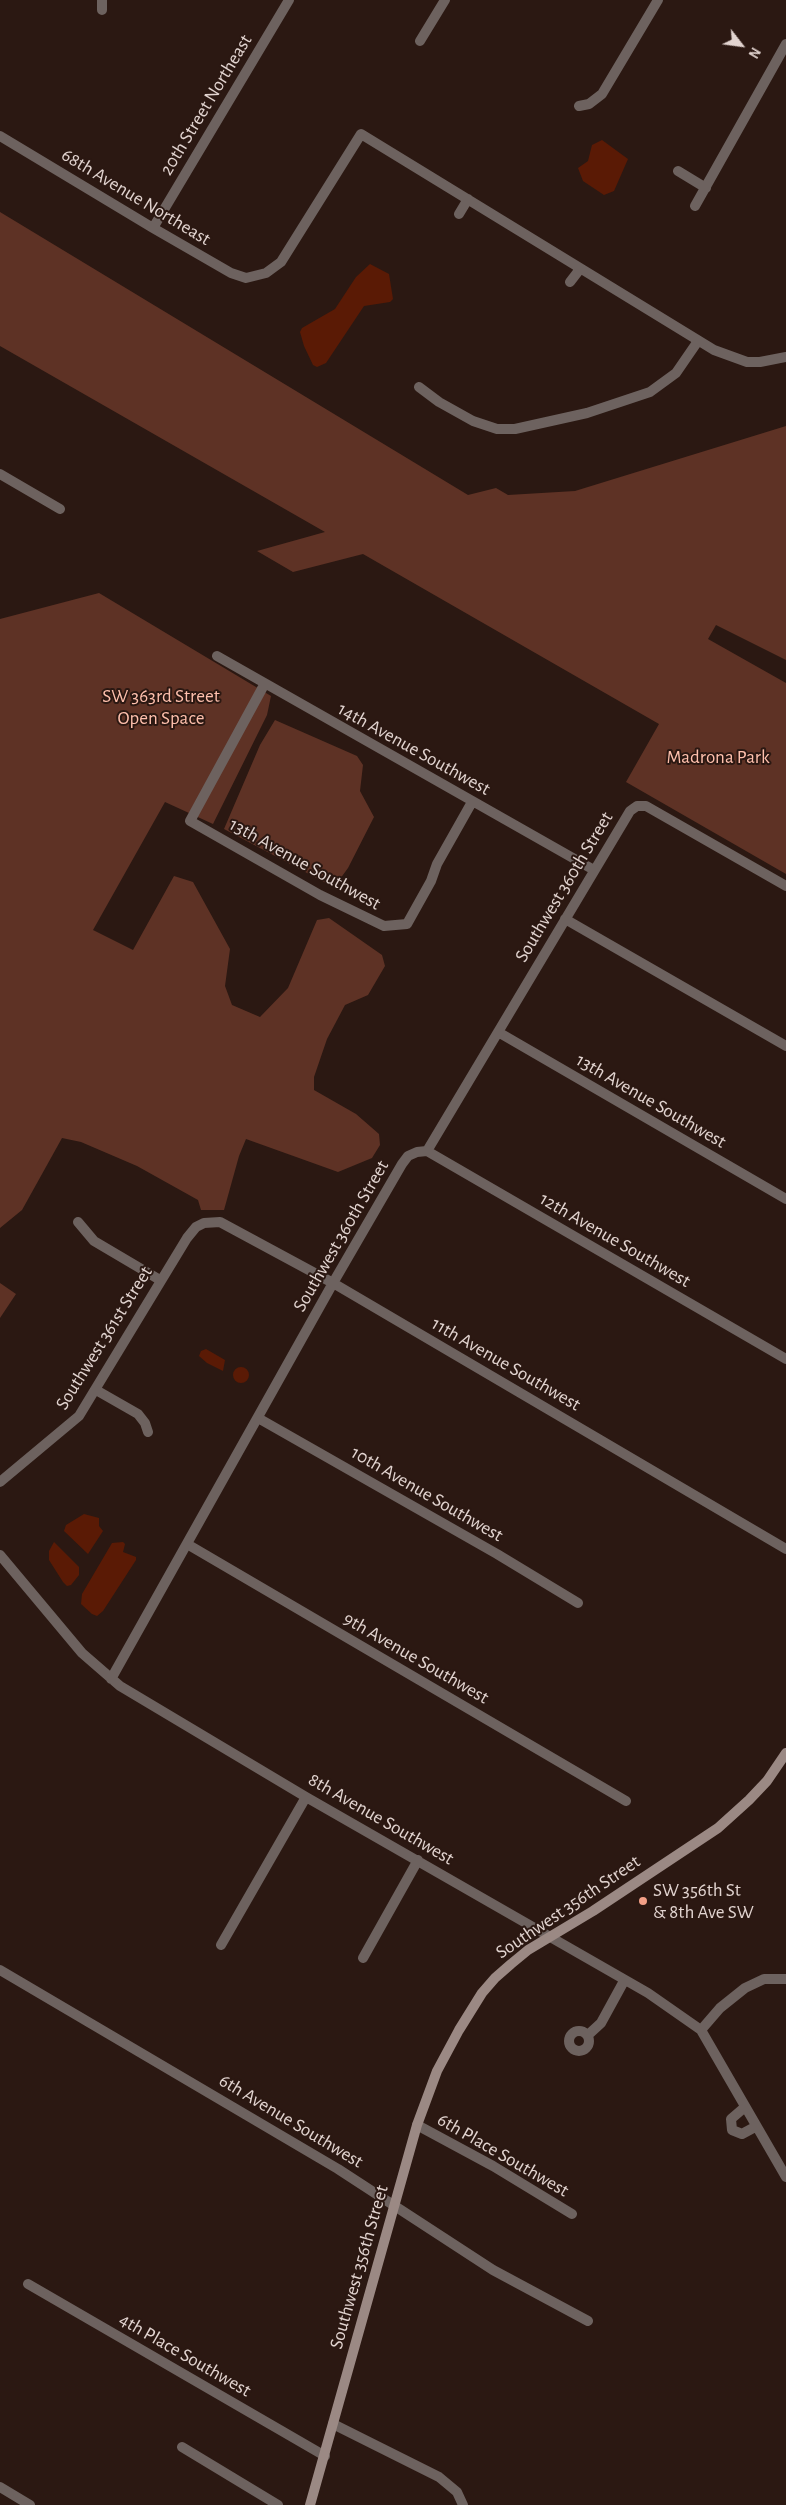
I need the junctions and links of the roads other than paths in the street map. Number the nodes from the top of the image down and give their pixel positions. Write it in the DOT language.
graph roads {
  1 [pos="289,0"];
  2 [pos="445,0"];
  3 [pos="658,0"];
  4 [pos="420,41"];
  5 [pos="786,44"];
  6 [pos="579,106"];
  7 [pos="0,136"];
  8 [pos="678,171"];
  9 [pos="706,188"];
  10 [pos="468,199"];
  11 [pos="695,206"];
  12 [pos="459,214"];
  13 [pos="152,228"];
  14 [pos="580,269"];
  15 [pos="570,282"];
  16 [pos="698,341"];
  17 [pos="786,357"];
  18 [pos="419,387"];
  19 [pos="2,479"];
  20 [pos="60,509"];
  21 [pos="217,656"];
  22 [pos="264,685"];
  23 [pos="472,802"];
  24 [pos="594,870"];
  25 [pos="786,886"];
  26 [pos="566,919"];
  27 [pos="498,1032"];
  28 [pos="786,1046"];
  29 [pos="428,1152"];
  30 [pos="786,1199"];
  31 [pos="78,1222"];
  32 [pos="204,1223"];
  33 [pos="160,1280"];
  34 [pos="333,1283"];
  35 [pos="786,1359"];
  36 [pos="96,1390"];
  37 [pos="258,1418"];
  38 [pos="148,1432"];
  39 [pos="0,1482"];
  40 [pos="187,1544"];
  41 [pos="786,1549"];
  42 [pos="0,1555"];
  43 [pos="578,1603"];
  44 [pos="111,1679"];
  45 [pos="786,1753"];
  46 [pos="306,1797"];
  47 [pos="626,1801"];
  48 [pos="418,1860"];
  49 [pos="549,1936"];
  50 [pos="220,1945"];
  51 [pos="363,1958"];
  52 [pos="0,1970"];
  53 [pos="786,1979"];
  54 [pos="624,1981"];
  55 [pos="701,2030"];
  56 [pos="588,2035"];
  57 [pos="745,2107"];
  58 [pos="417,2126"];
  59 [pos="755,2126"];
  60 [pos="786,2177"];
  61 [pos="395,2205"];
  62 [pos="572,2214"];
  63 [pos="28,2284"];
  64 [pos="588,2321"];
  65 [pos="333,2424"];
  66 [pos="182,2447"];
  67 [pos="325,2456"];
  68 [pos="0,2487"];
  69 [pos="30,2505"];
  70 [pos="278,2505"];
  71 [pos="310,2505"];
  72 [pos="463,2505"];
  1 -- 13 [label="street, 20th Street Northeast"];
  2 -- 4 [label="street"];
  3 -- 6 [label="street"];
  5 -- 9 [label="street"];
  7 -- 13 [label="street, 68th Avenue Northeast"];
  8 -- 9 [label="street"];
  9 -- 11 [label="street"];
  10 -- 12 [label="street"];
  10 -- 13 [label="street, 68th Avenue Northeast"];
  10 -- 14 [label="street"];
  14 -- 15 [label="street"];
  14 -- 16 [label="street"];
  16 -- 17 [label="street"];
  16 -- 18 [label="street"];
  19 -- 20 [label="street"];
  21 -- 22 [label="street, 14th Avenue Southwest"];
  22 -- 23 [label="street, 14th Avenue Southwest"];
  22 -- 23 [label="street, 13th Avenue Southwest"];
  23 -- 24 [label="street, 14th Avenue Southwest"];
  24 -- 25 [label="street, Southwest 360th Street"];
  24 -- 26 [label="street, Southwest 360th Street"];
  26 -- 27 [label="street, Southwest 360th Street"];
  26 -- 28 [label="street"];
  27 -- 29 [label="street, Southwest 360th Street"];
  27 -- 30 [label="street, 13th Avenue Southwest"];
  29 -- 34 [label="street, Southwest 360th Street"];
  29 -- 35 [label="street, 12th Avenue Southwest"];
  31 -- 33 [label="street"];
  32 -- 33 [label="street, Southwest 361st Street"];
  32 -- 34 [label="street, 11th Avenue Southwest"];
  33 -- 36 [label="street, Southwest 361st Street"];
  34 -- 37 [label="street, Southwest 360th Street"];
  34 -- 41 [label="street, 11th Avenue Southwest"];
  36 -- 38 [label="street"];
  36 -- 39 [label="street, Southwest 361st Street"];
  37 -- 40 [label="street, Southwest 360th Street"];
  37 -- 43 [label="street, 10th Avenue Southwest"];
  40 -- 44 [label="street, Southwest 360th Street"];
  40 -- 47 [label="street, 9th Avenue Southwest"];
  42 -- 44 [label="street, 8th Avenue Southwest"];
  44 -- 46 [label="street, 8th Avenue Southwest"];
  45 -- 49 [label="main road, Southwest 356th Street"];
  46 -- 48 [label="street, 8th Avenue Southwest"];
  46 -- 50 [label="street"];
  48 -- 49 [label="street, 8th Avenue Southwest"];
  48 -- 51 [label="street"];
  49 -- 54 [label="street, 8th Avenue Southwest"];
  49 -- 58 [label="main road, Southwest 356th Street"];
  52 -- 61 [label="street, 6th Avenue Southwest"];
  53 -- 55 [label="street"];
  54 -- 55 [label="street, 8th Avenue Southwest"];
  54 -- 56 [label="street"];
  55 -- 57 [label="street, 8th Avenue Southwest"];
  57 -- 59 [label="street, 8th Avenue Southwest"];
  57 -- 59 [label="street"];
  58 -- 61 [label="main road, Southwest 356th Street"];
  58 -- 62 [label="street, 6th Place Southwest"];
  59 -- 60 [label="street, 8th Avenue Southwest"];
  61 -- 64 [label="street, 6th Avenue Southwest"];
  61 -- 65 [label="main road, Southwest 356th Street"];
  63 -- 67 [label="street, 4th Place Southwest"];
  65 -- 67 [label="main road, Southwest 356th Street"];
  65 -- 72 [label="street"];
  66 -- 70 [label="street"];
  67 -- 71 [label="main road, Southwest 356th Street"];
  68 -- 69 [label="street"];
}
